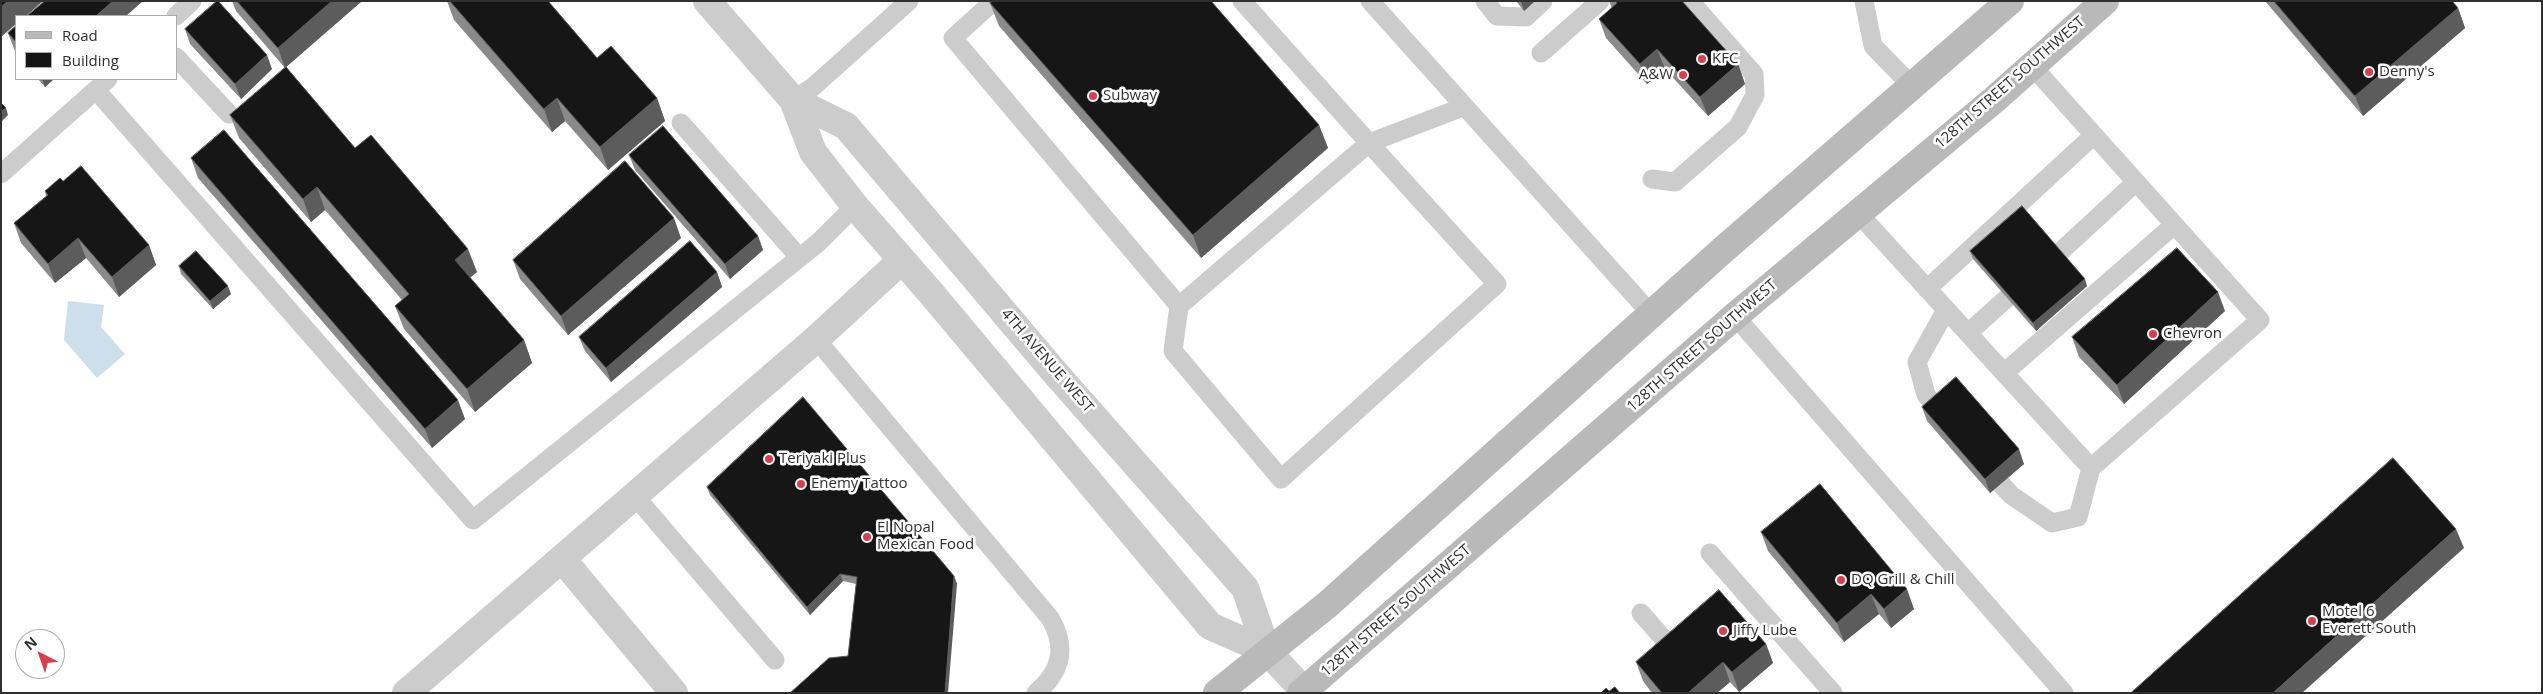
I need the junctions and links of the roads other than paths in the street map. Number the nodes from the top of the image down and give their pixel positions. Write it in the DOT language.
graph roads {
  1 [pos="192,1"];
  2 [pos="707,1"];
  3 [pos="909,1"];
  4 [pos="994,1"];
  5 [pos="1242,1"];
  6 [pos="1370,1"];
  7 [pos="1485,1"];
  8 [pos="1543,1"];
  9 [pos="1600,1"];
  10 [pos="1690,1"];
  11 [pos="1864,1"];
  12 [pos="2010,1"];
  13 [pos="2105,1"];
  14 [pos="177,15"];
  15 [pos="1541,53"];
  16 [pos="178,59"];
  17 [pos="2032,66"];
  18 [pos="102,84"];
  19 [pos="1913,87"];
  20 [pos="793,100"];
  21 [pos="1463,107"];
  22 [pos="229,114"];
  23 [pos="681,123"];
  24 [pos="2094,135"];
  25 [pos="1369,143"];
  26 [pos="1,174"];
  27 [pos="1652,179"];
  28 [pos="2136,182"];
  29 [pos="855,206"];
  30 [pos="1858,213"];
  31 [pos="2174,225"];
  32 [pos="2059,254"];
  33 [pos="799,257"];
  34 [pos="902,260"];
  35 [pos="1927,289"];
  36 [pos="2007,298"];
  37 [pos="1180,306"];
  38 [pos="1946,310"];
  39 [pos="1652,315"];
  40 [pos="1735,316"];
  41 [pos="1968,333"];
  42 [pos="816,339"];
  43 [pos="2004,373"];
  44 [pos="1939,411"];
  45 [pos="2091,468"];
  46 [pos="2001,484"];
  47 [pos="635,496"];
  48 [pos="1710,553"];
  49 [pos="562,559"];
  50 [pos="1641,613"];
  51 [pos="1268,652"];
  52 [pos="1676,653"];
  53 [pos="775,660"];
  54 [pos="1303,692"];
  55 [pos="406,693"];
  56 [pos="674,693"];
  57 [pos="1036,693"];
  58 [pos="1217,693"];
  59 [pos="1833,693"];
  60 [pos="2064,693"];
  1 -- 14 [label="lane"];
  2 -- 20 [label="street, 4TH AVENUE WEST"];
  3 -- 20 [label="lane"];
  4 -- 37 [label="lane"];
  5 -- 25 [label="lane"];
  6 -- 21 [label="lane"];
  7 -- 8 [label="lane"];
  9 -- 15 [label="lane"];
  10 -- 27 [label="lane"];
  11 -- 19 [label="lane"];
  12 -- 19 [label="main road"];
  13 -- 17 [label="main road, 128TH STREET SOUTHWEST"];
  16 -- 22 [label="lane"];
  17 -- 24 [label="lane"];
  17 -- 30 [label="main road, 128TH STREET SOUTHWEST"];
  18 -- 26 [label="lane"];
  18 -- 33 [label="lane"];
  19 -- 39 [label="main road"];
  20 -- 29 [label="street, 4TH AVENUE WEST"];
  20 -- 51 [label="street, 4TH AVENUE WEST"];
  21 -- 25 [label="lane"];
  21 -- 39 [label="lane"];
  23 -- 33 [label="lane"];
  24 -- 28 [label="lane"];
  24 -- 35 [label="lane"];
  25 -- 37 [label="lane"];
  25 -- 37 [label="lane"];
  28 -- 31 [label="lane"];
  28 -- 32 [label="lane"];
  29 -- 33 [label="lane"];
  29 -- 34 [label="street, 4TH AVENUE WEST"];
  30 -- 35 [label="lane"];
  30 -- 40 [label="main road, 128TH STREET SOUTHWEST"];
  31 -- 43 [label="lane"];
  31 -- 45 [label="lane"];
  34 -- 42 [label="street"];
  34 -- 51 [label="street, 4TH AVENUE WEST"];
  35 -- 38 [label="lane"];
  36 -- 41 [label="lane"];
  38 -- 41 [label="lane"];
  38 -- 44 [label="lane"];
  39 -- 51 [label="main road"];
  40 -- 54 [label="main road, 128TH STREET SOUTHWEST"];
  40 -- 60 [label="lane"];
  41 -- 43 [label="lane"];
  42 -- 47 [label="street"];
  42 -- 57 [label="lane"];
  43 -- 45 [label="lane"];
  45 -- 46 [label="lane"];
  47 -- 49 [label="street"];
  47 -- 53 [label="lane"];
  48 -- 59 [label="lane"];
  49 -- 55 [label="street"];
  49 -- 56 [label="street"];
  50 -- 52 [label="lane"];
  51 -- 54 [label="street, 4TH AVENUE WEST"];
  51 -- 58 [label="main road"];
}
